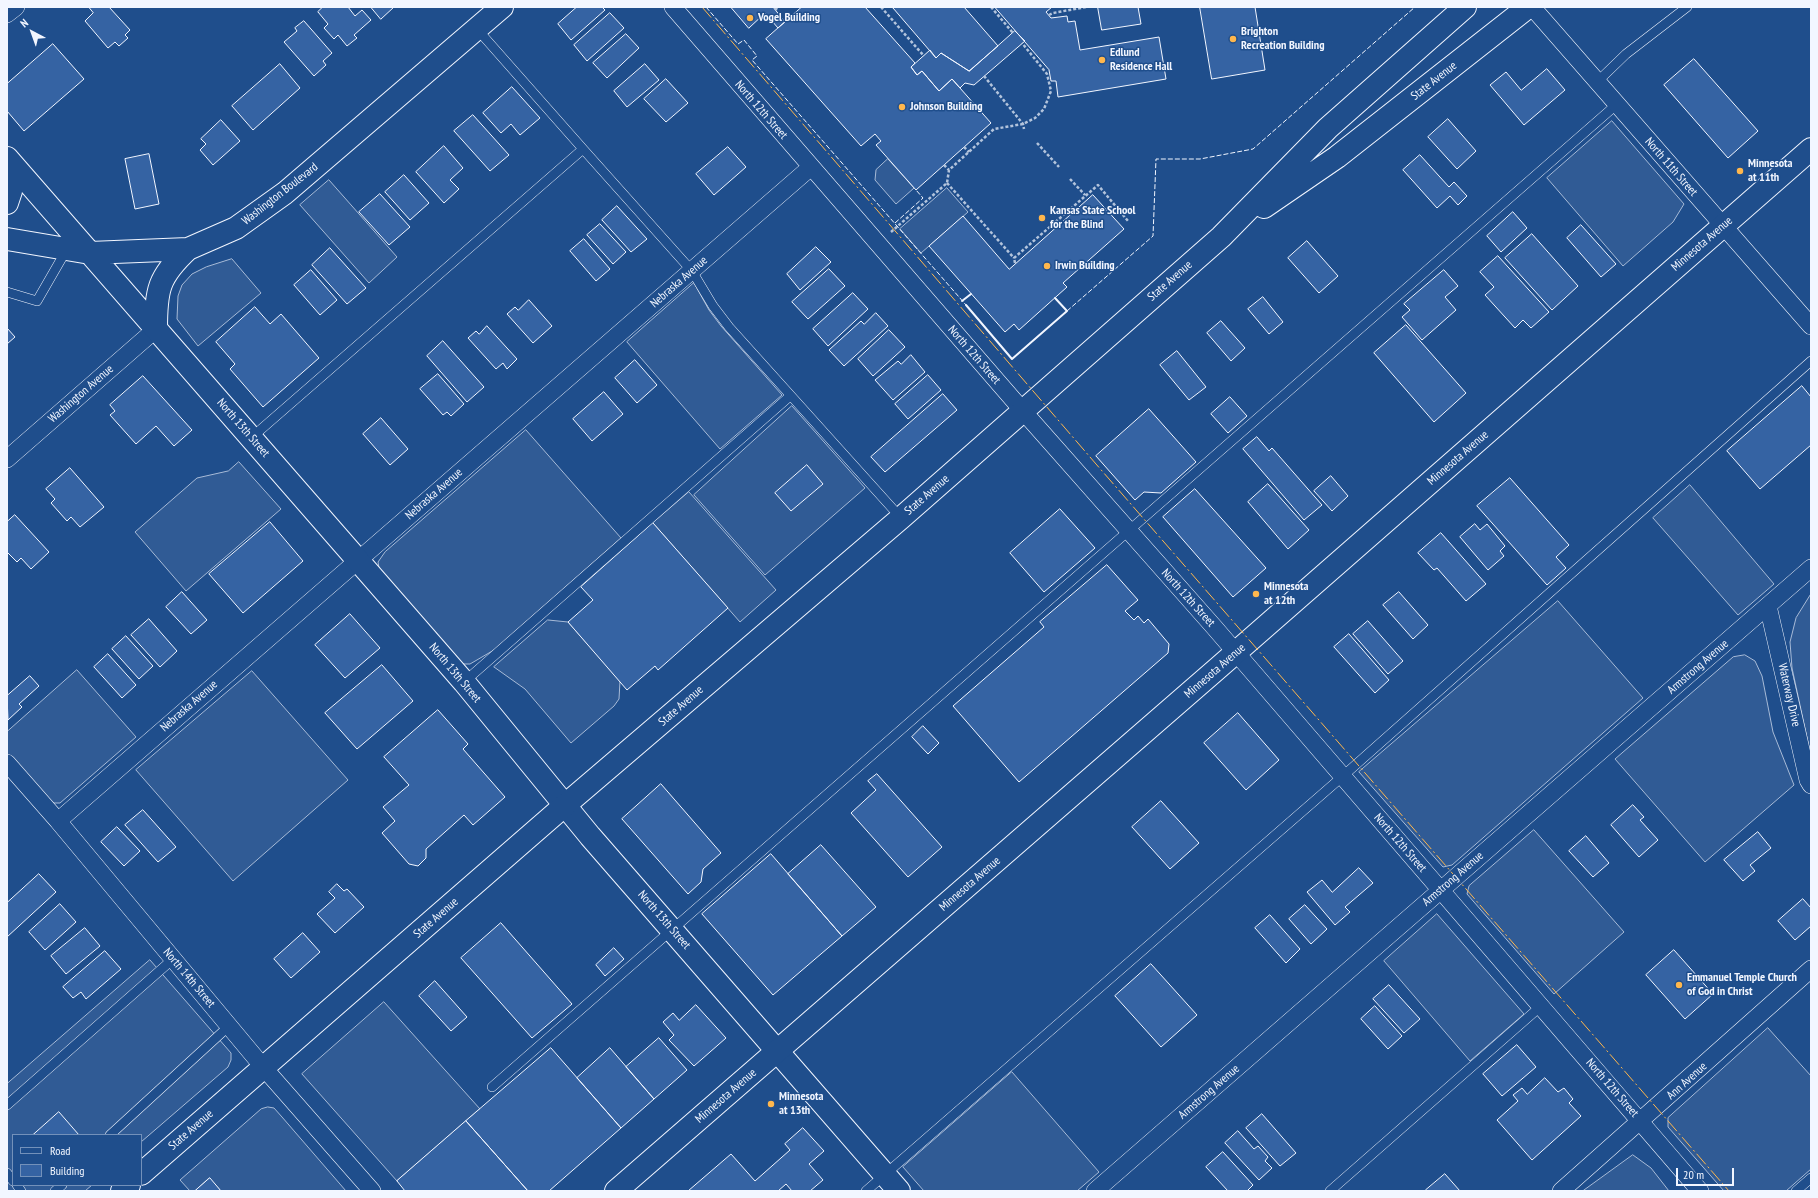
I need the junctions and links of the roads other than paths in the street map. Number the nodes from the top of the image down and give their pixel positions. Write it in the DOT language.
graph roads {
  1 [pos="16,7"];
  2 [pos="502,7"];
  3 [pos="673,7"];
  4 [pos="1465,7"];
  5 [pos="1528,7"];
  6 [pos="1532,7"];
  7 [pos="1687,7"];
  8 [pos="7,14"];
  9 [pos="477,29"];
  10 [pos="1597,82"];
  11 [pos="1616,105"];
  12 [pos="583,149"];
  13 [pos="1811,149"];
  14 [pos="7,159"];
  15 [pos="811,167"];
  16 [pos="7,203"];
  17 [pos="1723,226"];
  18 [pos="1221,237"];
  19 [pos="7,239"];
  20 [pos="67,249"];
  21 [pos="188,249"];
  22 [pos="90,253"];
  23 [pos="692,271"];
  24 [pos="7,292"];
  25 [pos="1811,326"];
  26 [pos="156,329"];
  27 [pos="1811,360"];
  28 [pos="790,396"];
  29 [pos="1023,411"];
  30 [pos="251,438"];
  31 [pos="7,459"];
  32 [pos="901,518"];
  33 [pos="1129,532"];
  34 [pos="357,560"];
  35 [pos="1811,568"];
  36 [pos="1768,606"];
  37 [pos="1236,652"];
  38 [pos="464,682"];
  39 [pos="7,763"];
  40 [pos="1343,776"];
  41 [pos="1811,785"];
  42 [pos="564,806"];
  43 [pos="58,821"];
  44 [pos="1441,890"];
  45 [pos="673,930"];
  46 [pos="173,959"];
  47 [pos="1811,969"];
  48 [pos="1541,1006"];
  49 [pos="230,1026"];
  50 [pos="778,1051"];
  51 [pos="264,1068"];
  52 [pos="492,1087"];
  53 [pos="7,1105"];
  54 [pos="1641,1122"];
  55 [pos="111,1134"];
  56 [pos="142,1173"];
  57 [pos="885,1175"];
  58 [pos="1811,1178"];
  59 [pos="372,1191"];
  60 [pos="616,1191"];
  61 [pos="866,1191"];
  62 [pos="899,1191"];
  63 [pos="1095,1191"];
  64 [pos="1330,1191"];
  65 [pos="1562,1191"];
  66 [pos="1700,1191"];
  67 [pos="1796,1191"];
  1 -- 8 [label="street"];
  2 -- 9 [label="main road, Washington Boulevard"];
  3 -- 15 [label="street, North 12th Street"];
  4 -- 18 [label="main road, State Avenue"];
  5 -- 18 [label="main road, State Avenue"];
  6 -- 10 [label="street, North 11th Street"];
  7 -- 10 [label="lane"];
  9 -- 12 [label="lane"];
  9 -- 21 [label="main road, Washington Boulevard"];
  10 -- 11 [label="street, North 11th Street"];
  11 -- 17 [label="street, North 11th Street"];
  11 -- 33 [label="lane"];
  12 -- 23 [label="lane"];
  12 -- 30 [label="lane"];
  13 -- 17 [label="main road, Minnesota Avenue"];
  14 -- 16 [label="main road"];
  14 -- 22 [label="main road, North 13th Street"];
  15 -- 23 [label="street, Nebraska Avenue"];
  15 -- 29 [label="street, North 12th Street"];
  17 -- 25 [label="street, North 11th Street"];
  17 -- 37 [label="main road, Minnesota Avenue"];
  18 -- 29 [label="main road, State Avenue"];
  19 -- 20 [label="main road, Washington Boulevard"];
  20 -- 22 [label="main road, Washington Boulevard"];
  20 -- 24 [label="lane"];
  21 -- 22 [label="main road, Washington Boulevard"];
  21 -- 26 [label="main road"];
  22 -- 26 [label="main road, North 13th Street"];
  23 -- 28 [label="lane"];
  23 -- 34 [label="street, Nebraska Avenue"];
  26 -- 30 [label="main road, North 13th Street"];
  26 -- 31 [label="street, Washington Avenue"];
  27 -- 40 [label="lane"];
  28 -- 32 [label="lane"];
  28 -- 38 [label="lane"];
  29 -- 32 [label="main road, State Avenue"];
  29 -- 33 [label="street, North 12th Street"];
  30 -- 34 [label="main road, North 13th Street"];
  32 -- 42 [label="main road, State Avenue"];
  33 -- 37 [label="street, North 12th Street"];
  33 -- 45 [label="lane"];
  34 -- 38 [label="main road, North 13th Street"];
  34 -- 43 [label="street, Nebraska Avenue"];
  35 -- 36 [label="street, Armstrong Avenue"];
  36 -- 41 [label="street, Waterway Drive"];
  36 -- 44 [label="street, Armstrong Avenue"];
  37 -- 40 [label="street, North 12th Street"];
  37 -- 50 [label="main road, Minnesota Avenue"];
  38 -- 42 [label="main road, North 13th Street"];
  39 -- 43 [label="street, North 14th Street"];
  40 -- 44 [label="street, North 12th Street"];
  40 -- 57 [label="lane"];
  42 -- 45 [label="main road, North 13th Street"];
  42 -- 51 [label="main road, State Avenue"];
  43 -- 46 [label="street, North 14th Street"];
  44 -- 48 [label="street, North 12th Street"];
  44 -- 63 [label="street, Armstrong Avenue"];
  45 -- 50 [label="main road, North 13th Street"];
  45 -- 52 [label="lane"];
  46 -- 49 [label="street, North 14th Street"];
  46 -- 53 [label="lane"];
  47 -- 54 [label="street, Ann Avenue"];
  48 -- 54 [label="street, North 12th Street"];
  48 -- 64 [label="lane"];
  49 -- 51 [label="street, North 14th Street"];
  49 -- 55 [label="lane"];
  50 -- 57 [label="main road, North 13th Street"];
  50 -- 60 [label="main road, Minnesota Avenue"];
  51 -- 56 [label="main road, State Avenue"];
  51 -- 59 [label="street, North 14th Street"];
  54 -- 65 [label="street, Ann Avenue"];
  54 -- 66 [label="street, North 12th Street"];
  57 -- 61 [label="lane"];
  57 -- 62 [label="main road, North 13th Street"];
  58 -- 67 [label="lane"];
}
